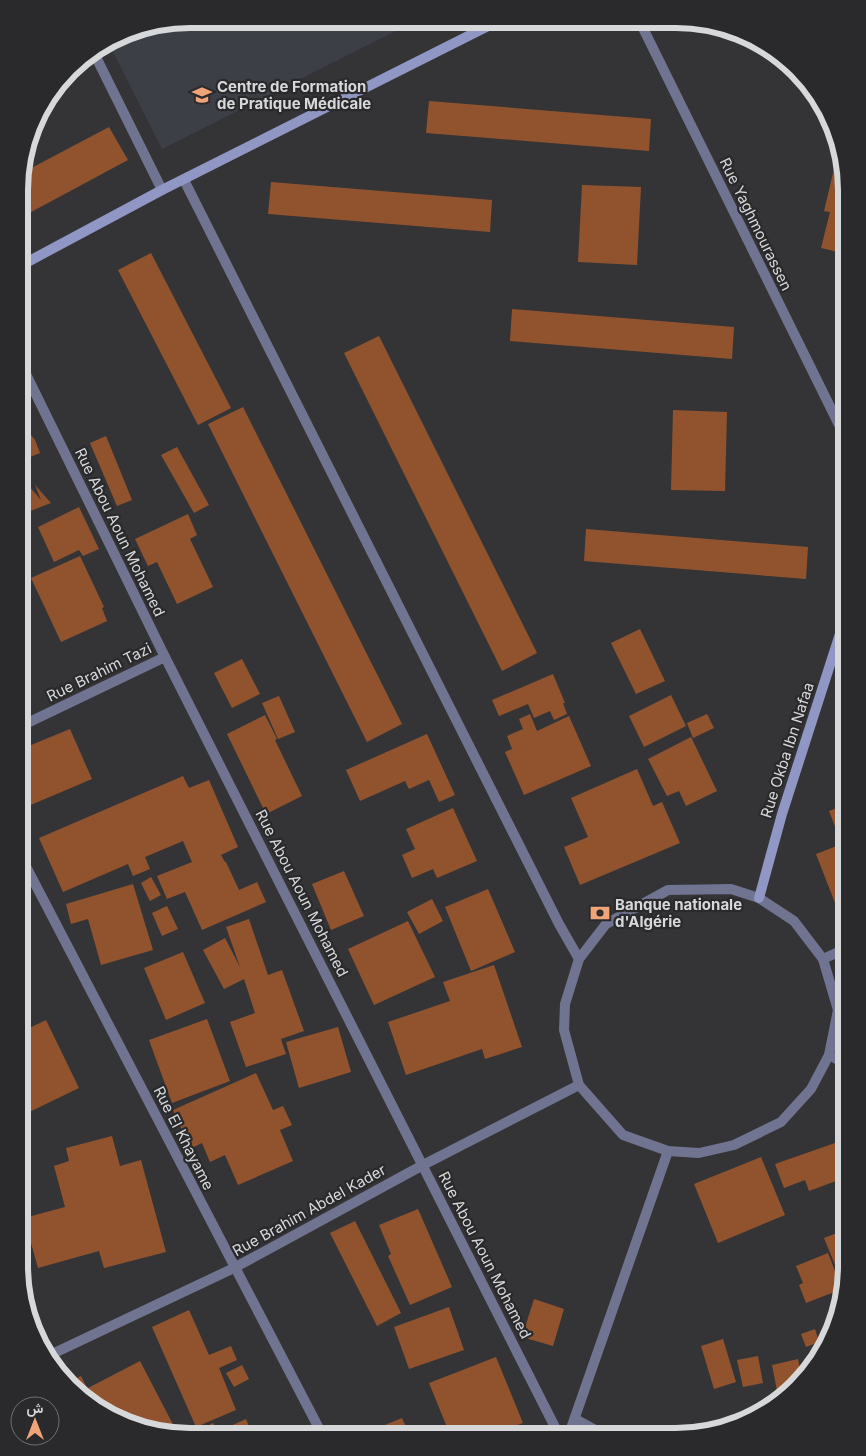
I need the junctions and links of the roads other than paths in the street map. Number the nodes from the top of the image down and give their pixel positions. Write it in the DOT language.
graph roads {
  1 [pos="484,28"];
  2 [pos="643,28"];
  3 [pos="96,58"];
  4 [pos="184,180"];
  5 [pos="162,190"];
  6 [pos="28,262"];
  7 [pos="28,378"];
  8 [pos="838,422"];
  9 [pos="838,640"];
  10 [pos="165,657"];
  11 [pos="28,723"];
  12 [pos="28,870"];
  13 [pos="759,898"];
  14 [pos="838,952"];
  15 [pos="579,959"];
  16 [pos="823,959"];
  17 [pos="829,1055"];
  18 [pos="838,1060"];
  19 [pos="579,1085"];
  20 [pos="668,1152"];
  21 [pos="423,1165"];
  22 [pos="234,1268"];
  23 [pos="53,1353"];
  24 [pos="575,1419"];
  25 [pos="319,1428"];
  26 [pos="555,1428"];
  27 [pos="572,1428"];
  28 [pos="592,1428"];
  1 -- 4 [label="street"];
  2 -- 8 [label="street, Rue Yaghmourassen"];
  3 -- 5 [label="street"];
  4 -- 5 [label="street"];
  4 -- 15 [label="street"];
  5 -- 6 [label="street"];
  7 -- 10 [label="street, Rue Abou Aoun Mohamed"];
  9 -- 13 [label="street, Rue Okba Ibn Nafaa"];
  10 -- 11 [label="street, Rue Brahim Tazi"];
  10 -- 21 [label="street, Rue Abou Aoun Mohamed"];
  12 -- 22 [label="street, Rue El Khayame"];
  13 -- 15 [label="street"];
  13 -- 16 [label="street"];
  14 -- 16 [label="street"];
  15 -- 19 [label="street"];
  16 -- 17 [label="street"];
  17 -- 18 [label="street"];
  17 -- 20 [label="street"];
  19 -- 20 [label="street"];
  19 -- 21 [label="street, Rue Brahim Abdel Kader"];
  20 -- 24 [label="street"];
  21 -- 22 [label="street, Rue Brahim Abdel Kader"];
  21 -- 26 [label="street, Rue Abou Aoun Mohamed"];
  22 -- 23 [label="street, Rue Brahim Abdel Kader"];
  22 -- 25 [label="street, Rue El Khayame"];
  24 -- 27 [label="street"];
  24 -- 28 [label="street"];
}
